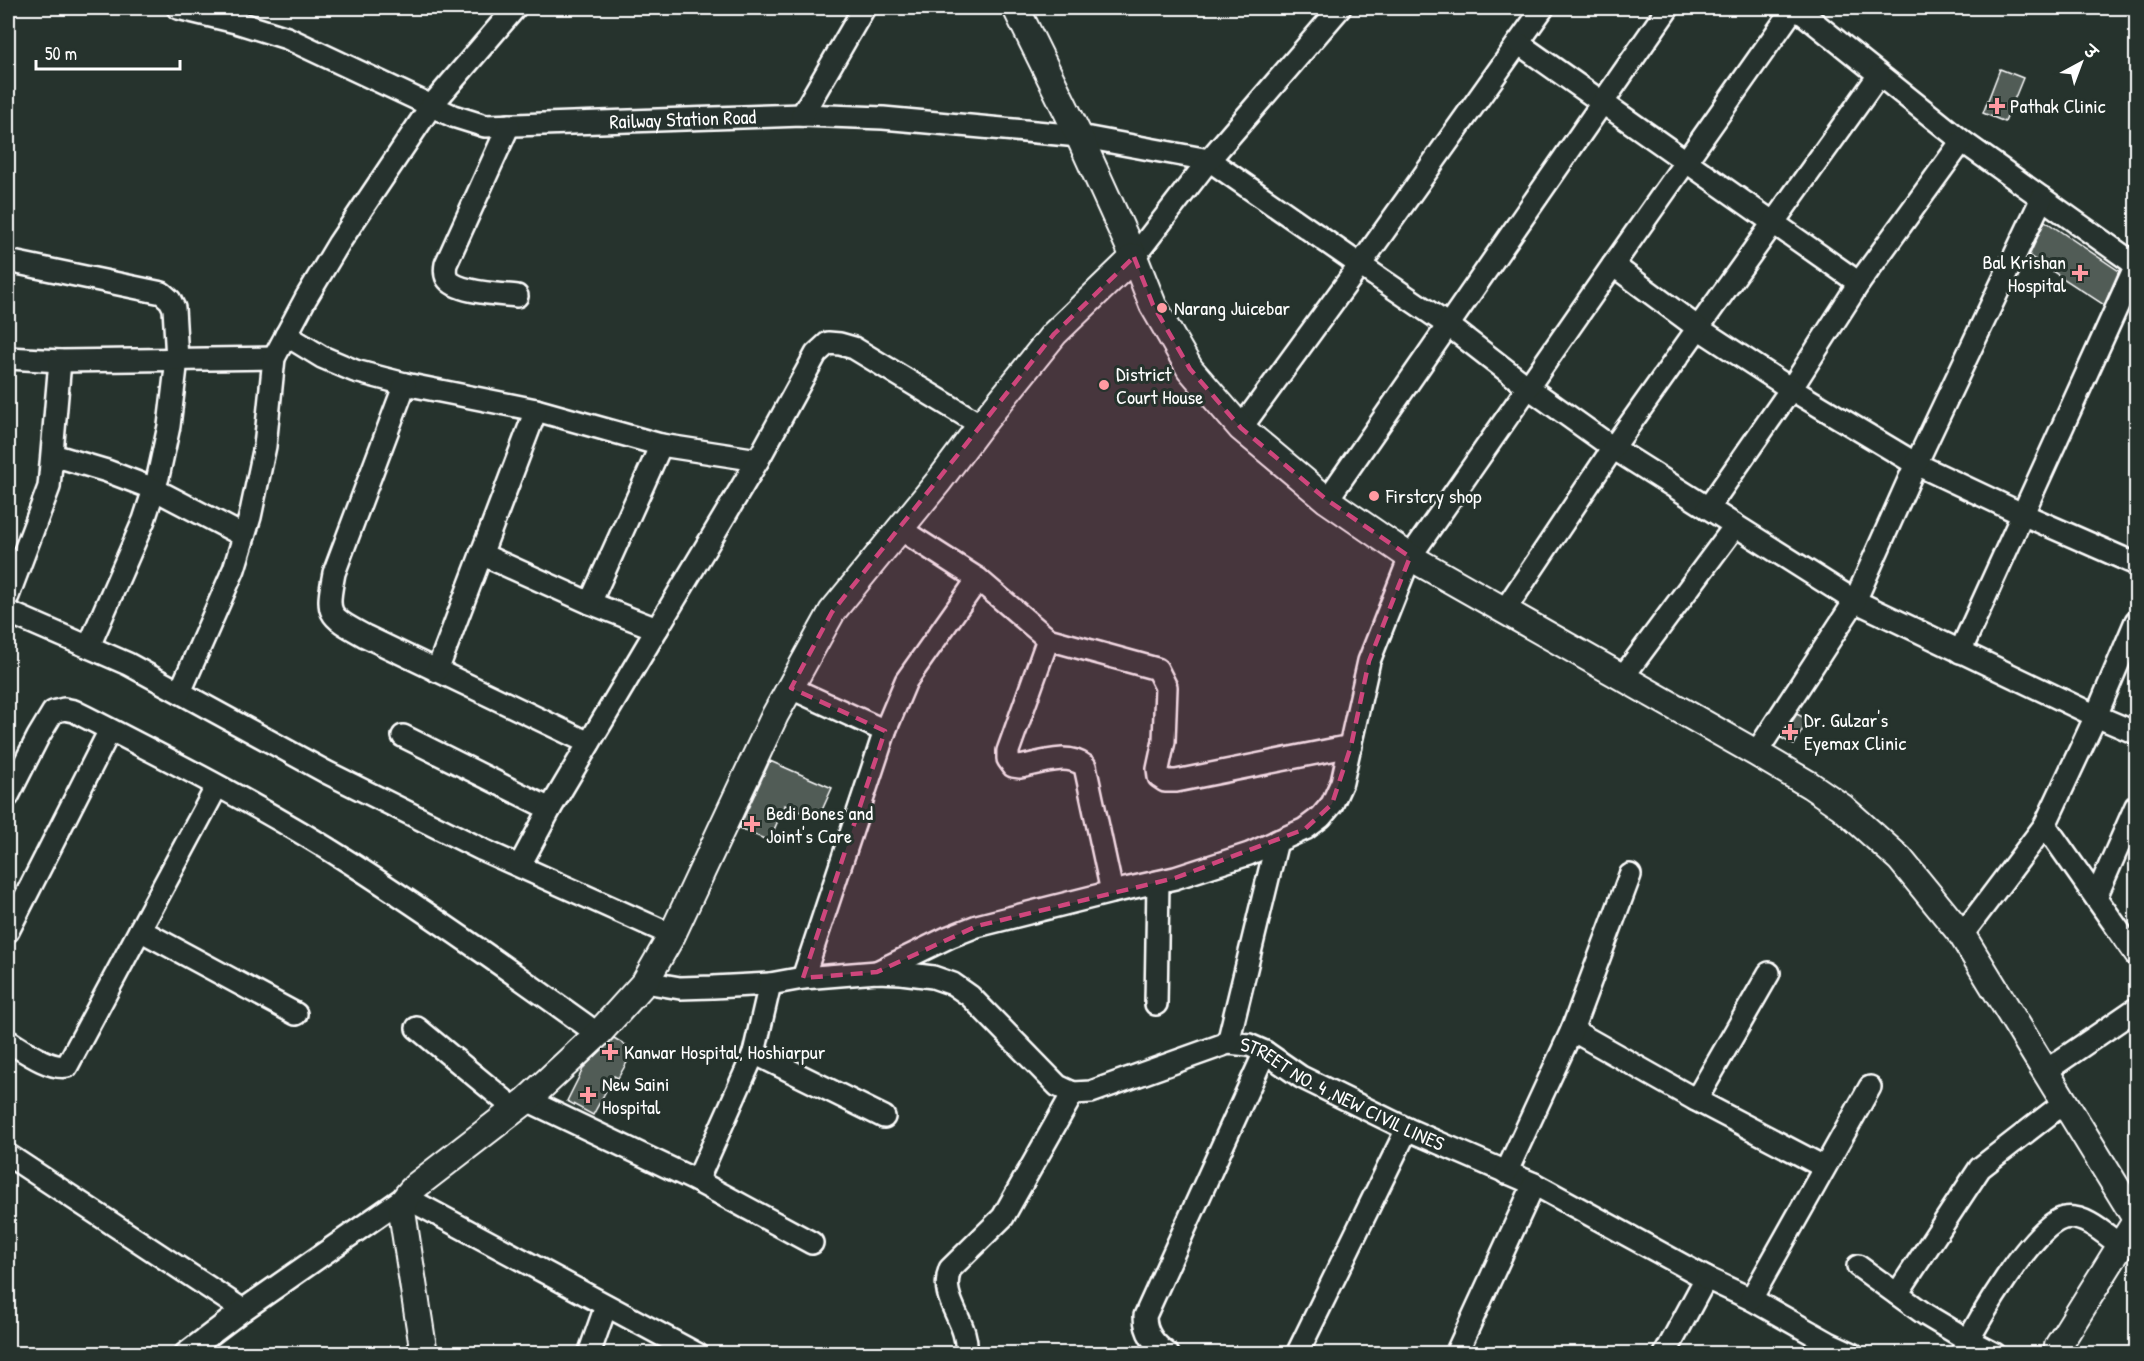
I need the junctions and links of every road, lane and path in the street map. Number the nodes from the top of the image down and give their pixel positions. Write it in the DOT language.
graph roads {
  1 [pos="178,8"];
  2 [pos="515,8"];
  3 [pos="864,8"];
  4 [pos="1016,8"];
  5 [pos="1340,8"];
  6 [pos="1543,8"];
  7 [pos="1668,8"];
  8 [pos="1795,8"];
  9 [pos="1518,43"];
  10 [pos="1880,75"];
  11 [pos="1602,103"];
  12 [pos="431,106"];
  13 [pos="802,115"];
  14 [pos="509,125"];
  15 [pos="1079,136"];
  16 [pos="1962,141"];
  17 [pos="1209,160"];
  18 [pos="1687,162"];
  19 [pos="2042,198"];
  20 [pos="1773,223"];
  21 [pos="1134,257"];
  22 [pos="8,261"];
  23 [pos="1360,265"];
  24 [pos="1613,265"];
  25 [pos="2136,265"];
  26 [pos="1859,283"];
  27 [pos="517,296"];
  28 [pos="1448,325"];
  29 [pos="1698,328"];
  30 [pos="286,335"];
  31 [pos="8,358"];
  32 [pos="274,358"];
  33 [pos="177,359"];
  34 [pos="60,361"];
  35 [pos="405,384"];
  36 [pos="1529,388"];
  37 [pos="1791,389"];
  38 [pos="536,410"];
  39 [pos="981,425"];
  40 [pos="1240,428"];
  41 [pos="661,445"];
  42 [pos="1613,448"];
  43 [pos="52,455"];
  44 [pos="758,460"];
  45 [pos="1916,464"];
  46 [pos="154,489"];
  47 [pos="1327,500"];
  48 [pos="1708,508"];
  49 [pos="2022,514"];
  50 [pos="1735,526"];
  51 [pos="900,529"];
  52 [pos="244,536"];
  53 [pos="481,554"];
  54 [pos="1410,557"];
  55 [pos="2136,564"];
  56 [pos="978,579"];
  57 [pos="8,596"];
  58 [pos="1855,600"];
  59 [pos="590,603"];
  60 [pos="1504,611"];
  61 [pos="8,612"];
  62 [pos="2136,621"];
  63 [pos="657,629"];
  64 [pos="1048,639"];
  65 [pos="89,646"];
  66 [pos="1960,652"];
  67 [pos="437,671"];
  68 [pos="1622,678"];
  69 [pos="791,688"];
  70 [pos="180,692"];
  71 [pos="2096,716"];
  72 [pos="111,729"];
  73 [pos="885,731"];
  74 [pos="2136,733"];
  75 [pos="403,736"];
  76 [pos="589,743"];
  77 [pos="1351,746"];
  78 [pos="1756,753"];
  79 [pos="217,786"];
  80 [pos="8,796"];
  81 [pos="2136,806"];
  82 [pos="549,809"];
  83 [pos="2045,825"];
  84 [pos="1277,841"];
  85 [pos="520,865"];
  86 [pos="1630,875"];
  87 [pos="1158,882"];
  88 [pos="1112,892"];
  89 [pos="2096,897"];
  90 [pos="140,930"];
  91 [pos="8,931"];
  92 [pos="672,934"];
  93 [pos="1962,934"];
  94 [pos="2136,955"];
  95 [pos="878,972"];
  96 [pos="1769,973"];
  97 [pos="803,978"];
  98 [pos="645,982"];
  99 [pos="770,984"];
  100 [pos="1156,1004"];
  101 [pos="2136,1009"];
  102 [pos="296,1014"];
  103 [pos="417,1028"];
  104 [pos="1572,1030"];
  105 [pos="598,1035"];
  106 [pos="8,1041"];
  107 [pos="1228,1043"];
  108 [pos="1265,1052"];
  109 [pos="754,1053"];
  110 [pos="2047,1070"];
  111 [pos="1870,1087"];
  112 [pos="1073,1093"];
  113 [pos="1696,1100"];
  114 [pos="2066,1102"];
  115 [pos="521,1105"];
  116 [pos="884,1117"];
  117 [pos="1407,1129"];
  118 [pos="8,1155"];
  119 [pos="1824,1167"];
  120 [pos="1506,1173"];
  121 [pos="697,1181"];
  122 [pos="1534,1184"];
  123 [pos="405,1197"];
  124 [pos="2136,1220"];
  125 [pos="812,1243"];
  126 [pos="2121,1246"];
  127 [pos="1858,1266"];
  128 [pos="1706,1278"];
  129 [pos="1897,1294"];
  130 [pos="1751,1299"];
  131 [pos="606,1306"];
  132 [pos="243,1310"];
  133 [pos="1965,1347"];
  134 [pos="1827,1348"];
  135 [pos="185,1353"];
  136 [pos="424,1353"];
  137 [pos="590,1353"];
  138 [pos="697,1353"];
  139 [pos="966,1353"];
  140 [pos="1168,1353"];
  141 [pos="1297,1353"];
  142 [pos="1456,1353"];
  143 [pos="1665,1353"];
  144 [pos="1853,1353"];
  145 [pos="1995,1353"];
  146 [pos="2057,1353"];
  1 -- 12 [label="street, Railway Station Road"];
  2 -- 12 [label="street"];
  3 -- 13 [label="street"];
  4 -- 15 [label="main road"];
  5 -- 17 [label="street"];
  6 -- 9 [label="street"];
  7 -- 11 [label="street"];
  8 -- 10 [label="street"];
  8 -- 18 [label="street"];
  9 -- 11 [label="street"];
  9 -- 23 [label="street"];
  10 -- 16 [label="street"];
  10 -- 20 [label="street"];
  11 -- 18 [label="street"];
  11 -- 28 [label="street"];
  12 -- 14 [label="street, Railway Station Road"];
  12 -- 30 [label="street"];
  13 -- 14 [label="street, Railway Station Road"];
  13 -- 15 [label="street, Railway Station Road"];
  14 -- 27 [label="street"];
  15 -- 17 [label="street, Railway Station Road"];
  15 -- 21 [label="main road"];
  16 -- 19 [label="street"];
  16 -- 26 [label="street"];
  17 -- 21 [label="street"];
  17 -- 23 [label="street"];
  18 -- 20 [label="street"];
  18 -- 24 [label="street"];
  19 -- 25 [label="street"];
  19 -- 45 [label="street"];
  20 -- 26 [label="street"];
  20 -- 29 [label="street"];
  21 -- 39 [label="main road"];
  21 -- 40 [label="main road"];
  22 -- 33 [label="street"];
  23 -- 28 [label="street"];
  23 -- 40 [label="street"];
  24 -- 29 [label="street"];
  24 -- 36 [label="street"];
  25 -- 49 [label="street"];
  26 -- 37 [label="street"];
  28 -- 36 [label="street"];
  28 -- 47 [label="street"];
  29 -- 37 [label="street"];
  29 -- 42 [label="street"];
  30 -- 32 [label="street"];
  30 -- 35 [label="street"];
  31 -- 34 [label="street"];
  32 -- 33 [label="street"];
  32 -- 52 [label="street"];
  33 -- 34 [label="street"];
  33 -- 46 [label="street"];
  34 -- 43 [label="street"];
  35 -- 38 [label="street"];
  35 -- 67 [label="street"];
  36 -- 42 [label="street"];
  36 -- 54 [label="street"];
  37 -- 45 [label="street"];
  37 -- 48 [label="street"];
  38 -- 41 [label="street"];
  38 -- 53 [label="street"];
  39 -- 44 [label="street"];
  39 -- 51 [label="main road"];
  40 -- 47 [label="main road"];
  41 -- 44 [label="street"];
  41 -- 59 [label="street"];
  42 -- 48 [label="street"];
  42 -- 60 [label="street"];
  43 -- 46 [label="street"];
  43 -- 57 [label="street"];
  44 -- 63 [label="street"];
  45 -- 49 [label="street"];
  45 -- 58 [label="street"];
  46 -- 52 [label="street"];
  46 -- 65 [label="street"];
  47 -- 54 [label="main road"];
  48 -- 50 [label="street"];
  49 -- 55 [label="street"];
  49 -- 66 [label="street"];
  50 -- 58 [label="street"];
  50 -- 68 [label="street"];
  51 -- 56 [label="street"];
  51 -- 69 [label="main road"];
  52 -- 70 [label="street"];
  53 -- 59 [label="street"];
  53 -- 67 [label="street"];
  54 -- 60 [label="main road"];
  54 -- 77 [label="street"];
  56 -- 64 [label="street"];
  56 -- 73 [label="street"];
  58 -- 66 [label="street"];
  58 -- 78 [label="street"];
  59 -- 63 [label="street"];
  60 -- 68 [label="main road"];
  61 -- 65 [label="street"];
  62 -- 71 [label="street"];
  63 -- 76 [label="street"];
  64 -- 77 [label="street"];
  64 -- 88 [label="street"];
  65 -- 70 [label="street"];
  66 -- 71 [label="street"];
  67 -- 76 [label="street"];
  68 -- 78 [label="main road"];
  69 -- 73 [label="street"];
  69 -- 92 [label="main road"];
  70 -- 85 [label="street"];
  71 -- 74 [label="street"];
  71 -- 83 [label="street"];
  72 -- 79 [label="street"];
  72 -- 80 [label="street"];
  72 -- 91 [label="street"];
  73 -- 97 [label="street"];
  75 -- 82 [label="street"];
  76 -- 82 [label="street"];
  77 -- 84 [label="street"];
  78 -- 93 [label="main road"];
  79 -- 90 [label="street"];
  79 -- 105 [label="street"];
  81 -- 89 [label="street"];
  82 -- 85 [label="street"];
  83 -- 89 [label="street"];
  83 -- 93 [label="street"];
  84 -- 87 [label="street"];
  84 -- 107 [label="street"];
  85 -- 92 [label="street"];
  86 -- 104 [label="street"];
  87 -- 88 [label="street"];
  87 -- 100 [label="street"];
  88 -- 95 [label="street"];
  89 -- 94 [label="street"];
  90 -- 102 [label="street"];
  90 -- 106 [label="street"];
  92 -- 98 [label="main road"];
  93 -- 110 [label="main road"];
  95 -- 97 [label="street"];
  95 -- 112 [label="street"];
  96 -- 113 [label="street"];
  97 -- 99 [label="street"];
  98 -- 99 [label="street"];
  98 -- 105 [label="main road"];
  99 -- 109 [label="street"];
  101 -- 110 [label="street"];
  103 -- 115 [label="street"];
  104 -- 113 [label="street"];
  104 -- 120 [label="street"];
  105 -- 115 [label="main road"];
  107 -- 108 [label="street, STREET NO. 4 ,NEW CIVIL LINES"];
  107 -- 112 [label="street, STREET NO. 4 ,NEW CIVIL LINES"];
  108 -- 117 [label="street, STREET NO. 4 ,NEW CIVIL LINES"];
  108 -- 140 [label="street"];
  109 -- 116 [label="street"];
  109 -- 121 [label="street"];
  110 -- 114 [label="main road"];
  111 -- 119 [label="street"];
  112 -- 139 [label="street"];
  113 -- 119 [label="street"];
  114 -- 124 [label="main road"];
  114 -- 129 [label="street"];
  115 -- 121 [label="street"];
  115 -- 123 [label="main road"];
  117 -- 120 [label="street, STREET NO. 4 ,NEW CIVIL LINES"];
  117 -- 141 [label="street"];
  118 -- 132 [label="street"];
  119 -- 130 [label="street"];
  120 -- 122 [label="street, STREET NO. 4 ,NEW CIVIL LINES"];
  121 -- 125 [label="street"];
  122 -- 128 [label="street, STREET NO. 4 ,NEW CIVIL LINES"];
  122 -- 142 [label="street"];
  123 -- 131 [label="street"];
  123 -- 132 [label="street"];
  123 -- 136 [label="main road"];
  124 -- 126 [label="main road"];
  126 -- 133 [label="street"];
  126 -- 146 [label="main road"];
  127 -- 129 [label="street"];
  128 -- 130 [label="street, STREET NO. 4 ,NEW CIVIL LINES"];
  128 -- 143 [label="street"];
  129 -- 133 [label="street"];
  130 -- 134 [label="street, STREET NO. 4 ,NEW CIVIL LINES"];
  131 -- 137 [label="street"];
  131 -- 138 [label="street"];
  132 -- 135 [label="street"];
  133 -- 145 [label="street"];
  134 -- 144 [label="street, STREET NO. 4 ,NEW CIVIL LINES"];
}
